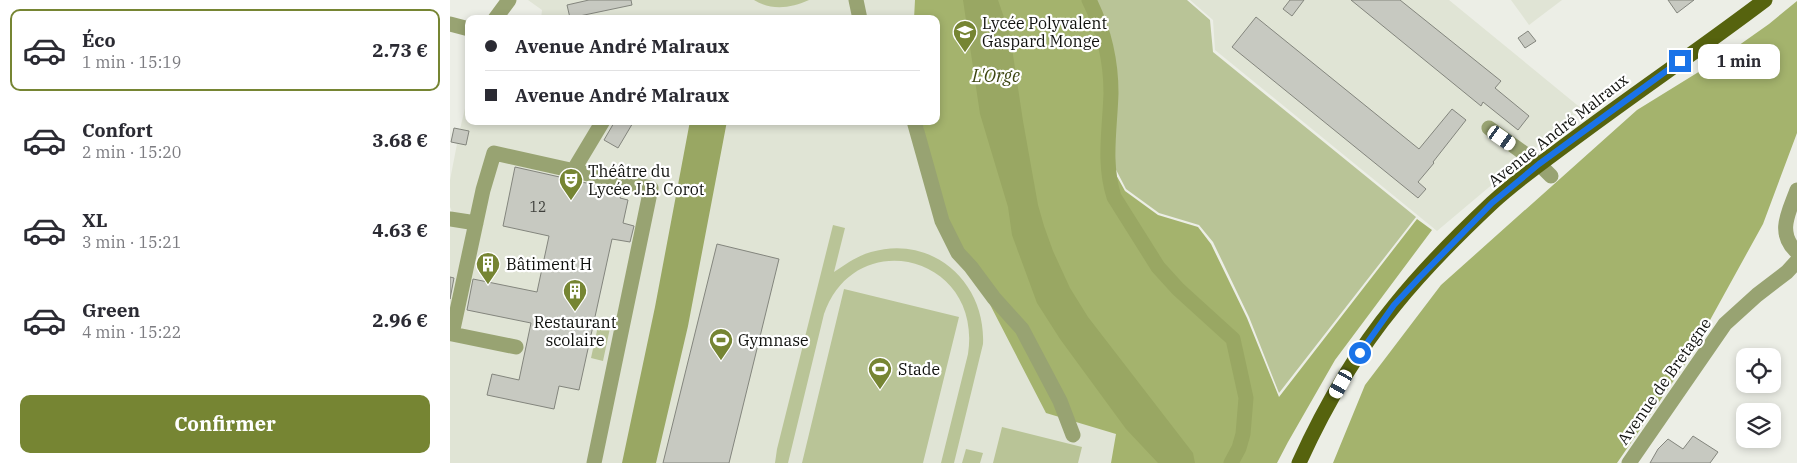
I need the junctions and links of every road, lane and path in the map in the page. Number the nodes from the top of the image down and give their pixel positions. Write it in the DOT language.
graph roads {
  1 [pos="509,0"];
  2 [pos="856,0"];
  3 [pos="1765,0"];
  4 [pos="498,15"];
  5 [pos="859,15"];
  6 [pos="450,24"];
  7 [pos="465,28"];
  8 [pos="601,125"];
  9 [pos="915,125"];
  10 [pos="1488,128"];
  11 [pos="1539,164"];
  12 [pos="573,171"];
  13 [pos="1550,176"];
  14 [pos="1797,190"];
  15 [pos="450,220"];
  16 [pos="476,222"];
  17 [pos="1797,252"];
  18 [pos="1797,261"];
  19 [pos="516,347"];
  20 [pos="1073,435"];
  21 [pos="594,463"];
  22 [pos="1299,463"];
  23 [pos="1629,463"];
  1 -- 4 [label="street"];
  2 -- 5 [label="street"];
  3 -- 11 [label="main road, Avenue André Malraux"];
  6 -- 7 [label="street"];
  8 -- 12 [label="street"];
  9 -- 20 [label="street"];
  10 -- 11 [label="street"];
  11 -- 13 [label="street"];
  11 -- 22 [label="main road, Avenue André Malraux"];
  12 -- 16 [label="street"];
  12 -- 21 [label="street"];
  14 -- 17 [label="street"];
  15 -- 16 [label="street"];
  16 -- 19 [label="street"];
  18 -- 23 [label="street, Avenue de Bretagne"];
}
